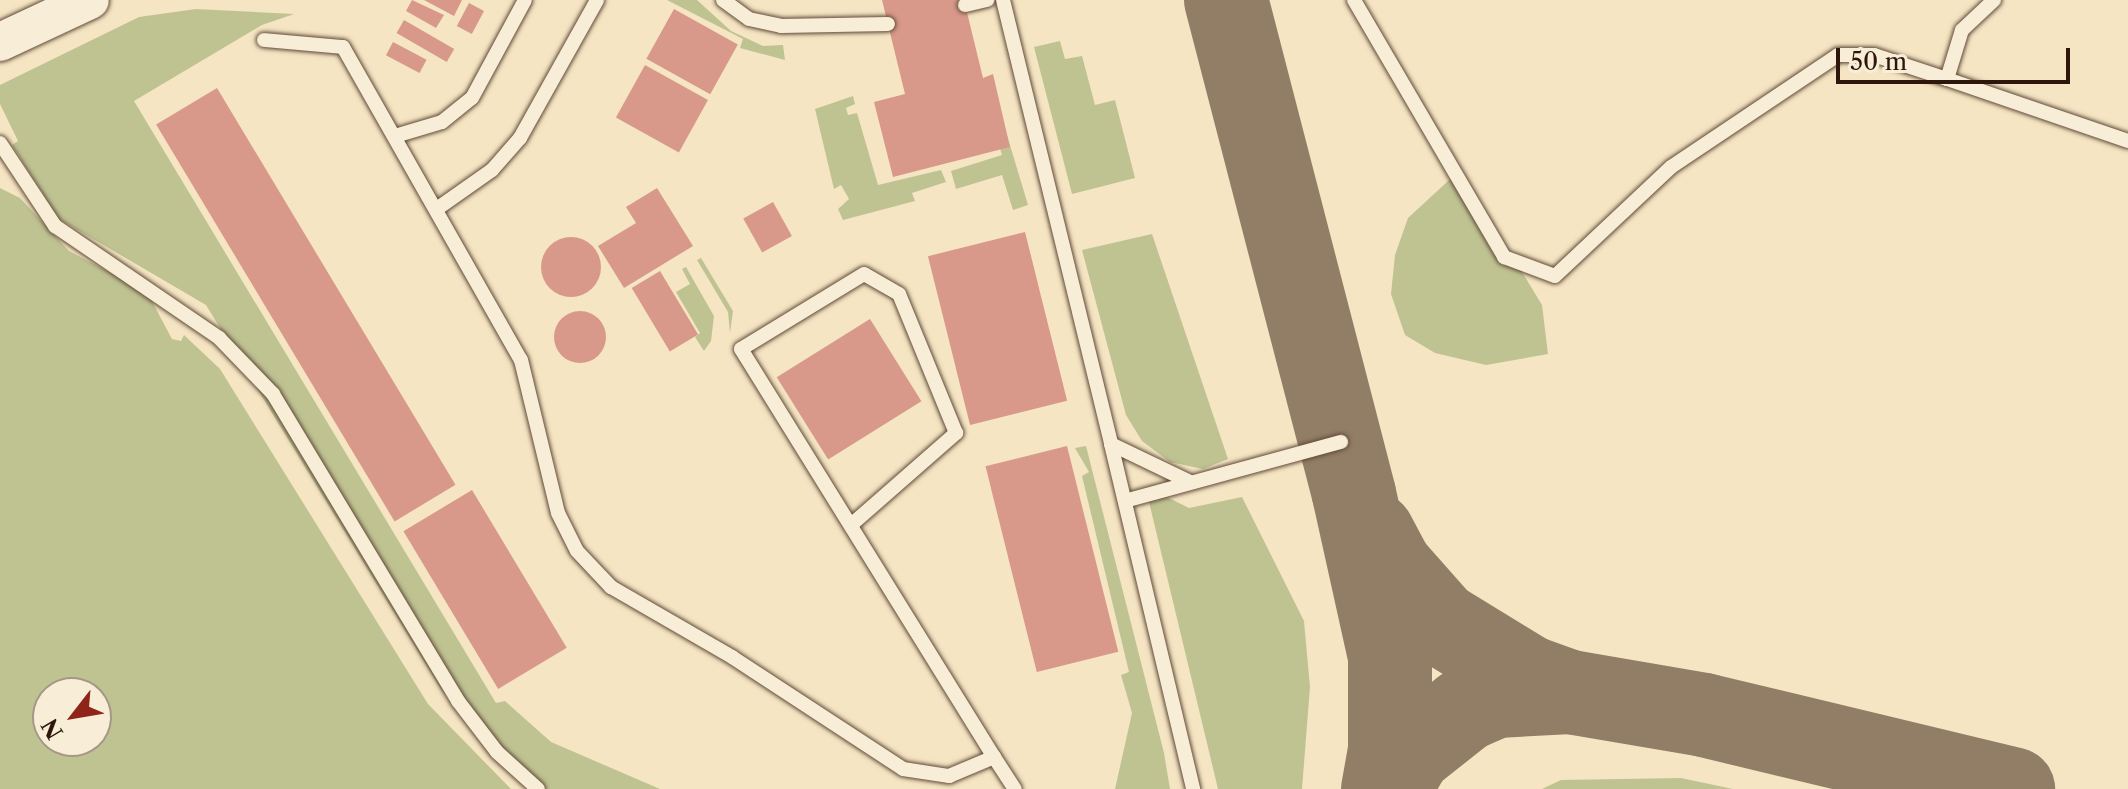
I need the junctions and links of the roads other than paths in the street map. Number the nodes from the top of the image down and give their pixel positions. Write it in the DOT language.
graph roads {
  1 [pos="90,0"];
  2 [pos="525,0"];
  3 [pos="597,0"];
  4 [pos="723,0"];
  5 [pos="987,0"];
  6 [pos="1003,0"];
  7 [pos="1354,0"];
  8 [pos="1994,0"];
  9 [pos="965,5"];
  10 [pos="888,24"];
  11 [pos="264,40"];
  12 [pos="0,42"];
  13 [pos="1947,79"];
  14 [pos="395,136"];
  15 [pos="2128,141"];
  16 [pos="0,143"];
  17 [pos="438,208"];
  18 [pos="1341,442"];
  19 [pos="1111,444"];
  20 [pos="1190,482"];
  21 [pos="1125,501"];
  22 [pos="851,525"];
  23 [pos="994,757"];
  24 [pos="538,789"];
  25 [pos="1015,789"];
  26 [pos="1193,789"];
  1 -- 12 [label="street"];
  2 -- 14 [label="lane"];
  3 -- 17 [label="lane"];
  4 -- 10 [label="lane"];
  5 -- 9 [label="lane"];
  6 -- 19 [label="lane"];
  7 -- 13 [label="lane"];
  8 -- 13 [label="lane"];
  11 -- 14 [label="lane"];
  13 -- 15 [label="lane"];
  14 -- 17 [label="lane"];
  16 -- 24 [label="lane"];
  17 -- 23 [label="lane"];
  18 -- 20 [label="lane"];
  19 -- 20 [label="lane"];
  19 -- 21 [label="lane"];
  20 -- 21 [label="lane"];
  21 -- 26 [label="lane"];
  22 -- 22 [label="lane"];
  22 -- 23 [label="lane"];
  23 -- 25 [label="lane"];
}
